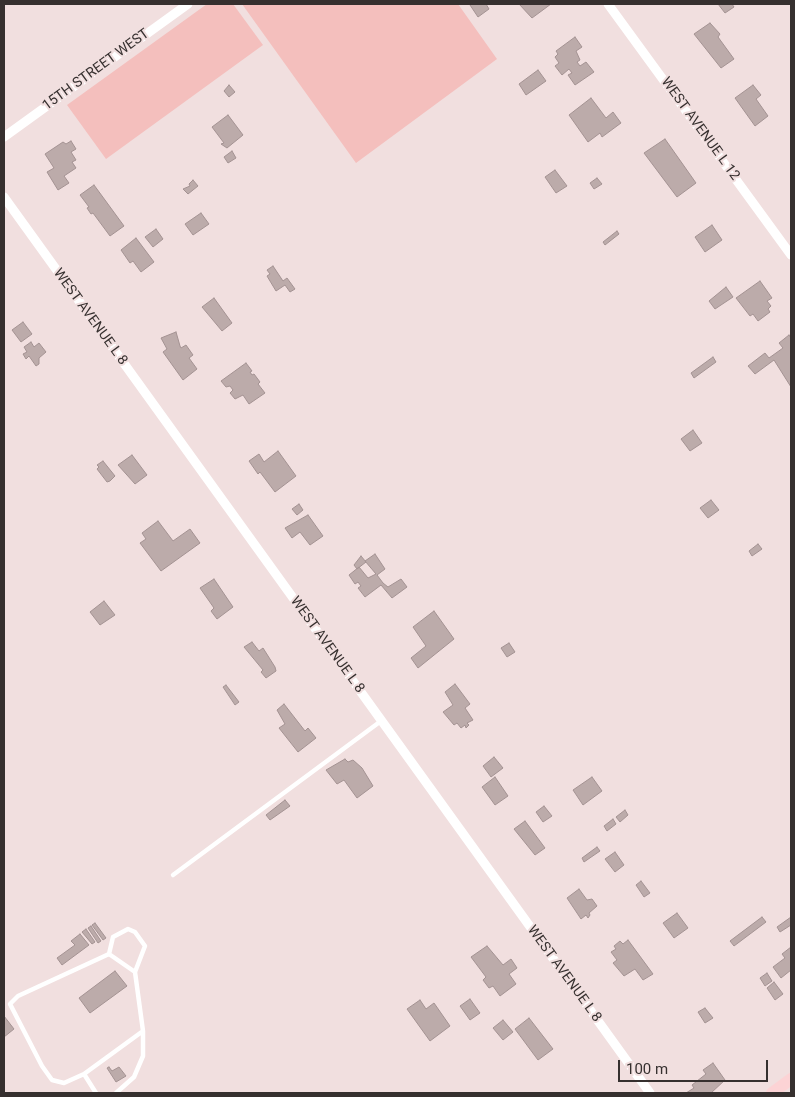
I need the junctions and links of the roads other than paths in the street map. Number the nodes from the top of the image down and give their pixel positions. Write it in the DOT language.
graph roads {
  1 [pos="188,4"];
  2 [pos="608,4"];
  3 [pos="4,137"];
  4 [pos="4,198"];
  5 [pos="791,255"];
  6 [pos="381,721"];
  7 [pos="173,875"];
  8 [pos="109,954"];
  9 [pos="135,972"];
  10 [pos="144,1031"];
  11 [pos="84,1074"];
  12 [pos="791,1079"];
  13 [pos="96,1093"];
  14 [pos="116,1093"];
  15 [pos="650,1093"];
  16 [pos="772,1093"];
  1 -- 3 [label="street, 15TH STREET WEST"];
  2 -- 5 [label="street, WEST AVENUE L 12"];
  4 -- 6 [label="street, WEST AVENUE L 8"];
  6 -- 7 [label="lane"];
  6 -- 15 [label="street, WEST AVENUE L 8"];
  8 -- 9 [label="lane"];
  8 -- 9 [label="lane"];
  8 -- 11 [label="lane"];
  9 -- 10 [label="lane"];
  10 -- 11 [label="lane"];
  10 -- 14 [label="lane"];
  11 -- 13 [label="lane"];
  12 -- 16 [label="main road"];
}
